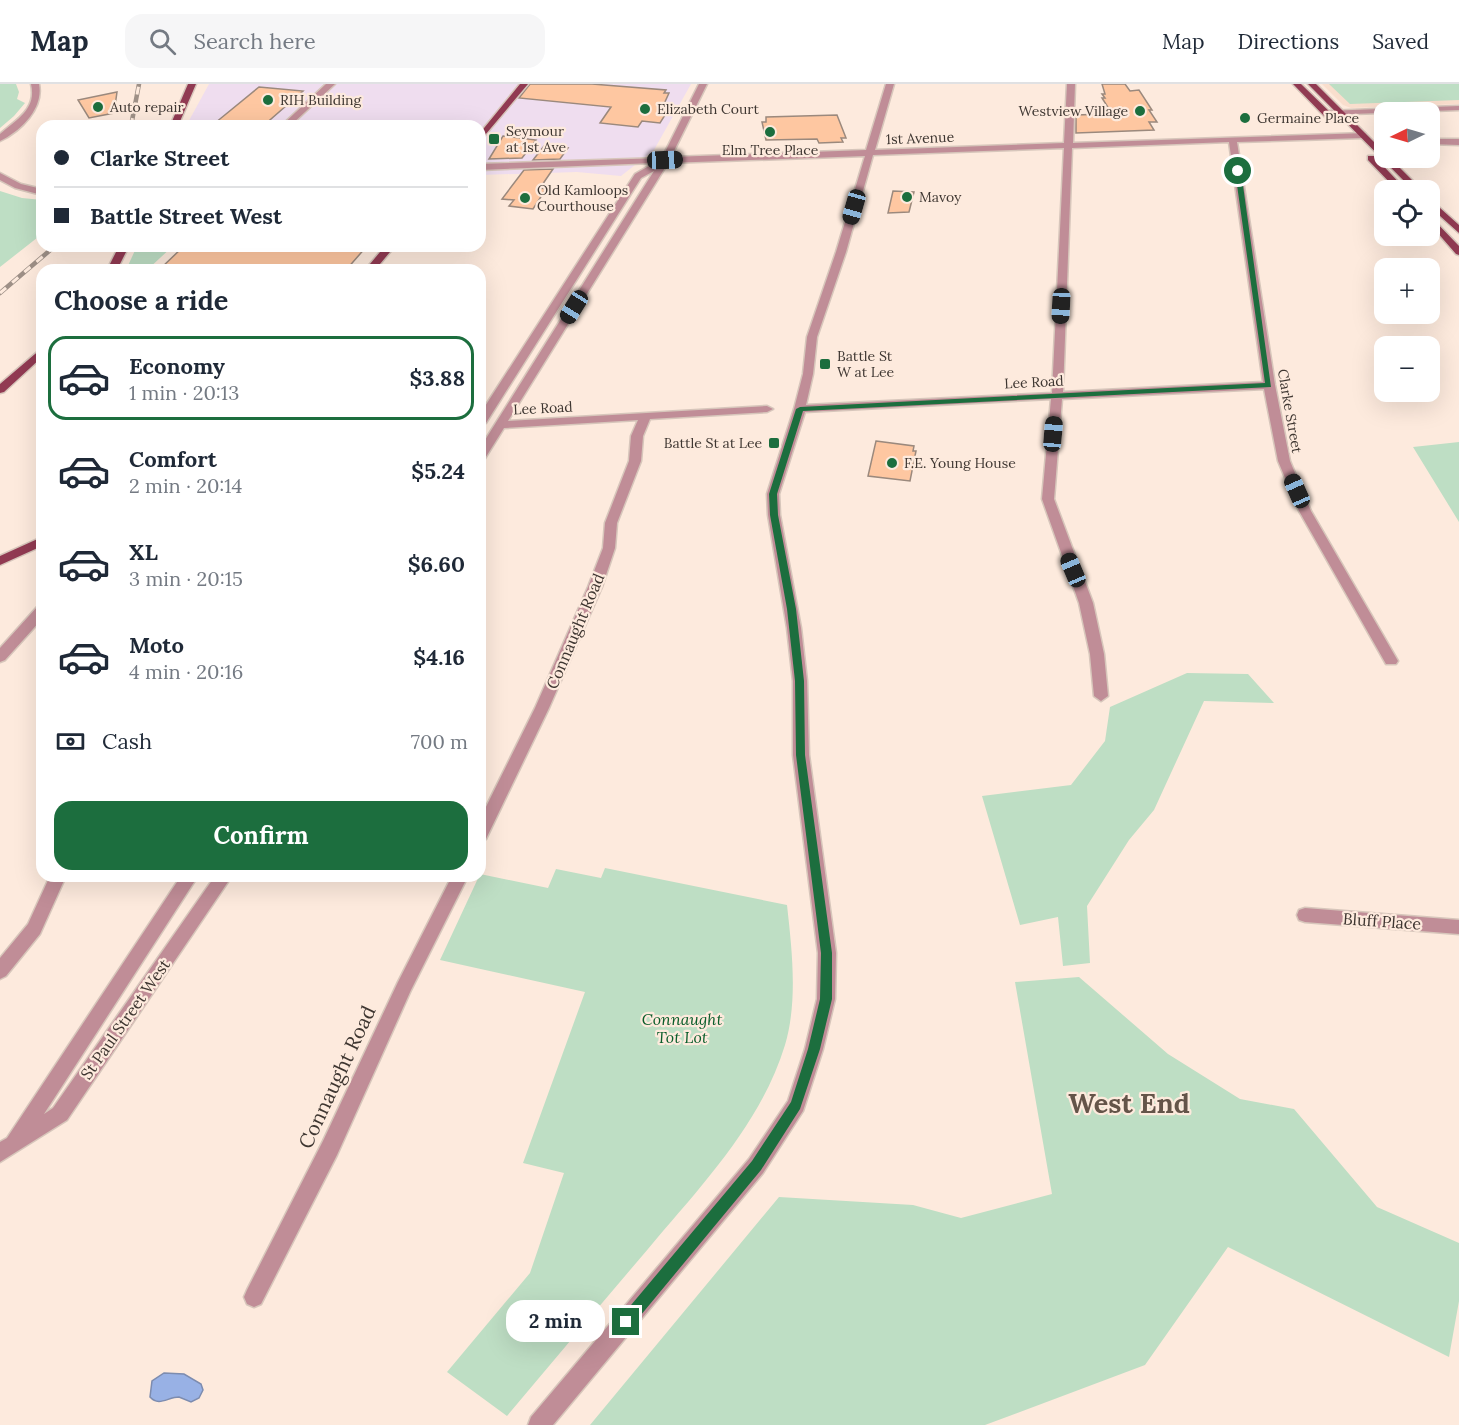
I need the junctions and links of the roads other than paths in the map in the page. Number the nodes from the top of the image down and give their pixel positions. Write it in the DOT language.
graph roads {
  1 [pos="35,84"];
  2 [pos="192,84"];
  3 [pos="331,84"];
  4 [pos="524,84"];
  5 [pos="703,84"];
  6 [pos="890,84"];
  7 [pos="1071,84"];
  8 [pos="1297,84"];
  9 [pos="1312,84"];
  10 [pos="1459,108"];
  11 [pos="1339,112"];
  12 [pos="1326,113"];
  13 [pos="1459,118"];
  14 [pos="1440,119"];
  15 [pos="177,120"];
  16 [pos="292,120"];
  17 [pos="486,131"];
  18 [pos="1349,136"];
  19 [pos="0,138"];
  20 [pos="1359,140"];
  21 [pos="1233,141"];
  22 [pos="1440,142"];
  23 [pos="1459,142"];
  24 [pos="1068,146"];
  25 [pos="1364,152"];
  26 [pos="870,153"];
  27 [pos="665,160"];
  28 [pos="486,167"];
  29 [pos="0,176"];
  30 [pos="1392,180"];
  31 [pos="1406,180"];
  32 [pos="36,190"];
  33 [pos="1440,212"];
  34 [pos="1440,230"];
  35 [pos="1459,230"];
  36 [pos="385,252"];
  37 [pos="1459,252"];
  38 [pos="375,264"];
  39 [pos="36,357"];
  40 [pos="1269,385"];
  41 [pos="0,390"];
  42 [pos="1057,396"];
  43 [pos="767,409"];
  44 [pos="800,409"];
  45 [pos="486,414"];
  46 [pos="645,418"];
  47 [pos="501,425"];
  48 [pos="486,449"];
  49 [pos="36,544"];
  50 [pos="0,561"];
  51 [pos="36,620"];
  52 [pos="0,657"];
  53 [pos="1391,661"];
  54 [pos="1101,696"];
  55 [pos="486,823"];
  56 [pos="55,882"];
  57 [pos="186,882"];
  58 [pos="220,882"];
  59 [pos="457,882"];
  60 [pos="1305,915"];
  61 [pos="1459,927"];
  62 [pos="0,970"];
  63 [pos="6,1150"];
  64 [pos="254,1297"];
  65 [pos="538,1425"];
  1 -- 19 [label="street"];
  2 -- 15 [label="main road"];
  3 -- 16 [label="street"];
  4 -- 17 [label="main road"];
  5 -- 27 [label="street"];
  6 -- 26 [label="street"];
  7 -- 24 [label="street"];
  8 -- 12 [label="main road"];
  9 -- 11 [label="main road"];
  10 -- 11 [label="street"];
  11 -- 12 [label="street"];
  11 -- 20 [label="main road"];
  12 -- 18 [label="main road"];
  13 -- 14 [label="street"];
  18 -- 20 [label="main road"];
  18 -- 21 [label="street, 1st Avenue"];
  20 -- 31 [label="main road"];
  21 -- 24 [label="street, 1st Avenue"];
  21 -- 40 [label="street, Clarke Street"];
  22 -- 23 [label="street"];
  24 -- 26 [label="street, 1st Avenue"];
  24 -- 42 [label="street"];
  25 -- 30 [label="main road"];
  26 -- 27 [label="street, 1st Avenue"];
  26 -- 44 [label="street"];
  27 -- 28 [label="street, 1st Avenue"];
  27 -- 45 [label="street"];
  27 -- 47 [label="street"];
  29 -- 32 [label="street"];
  33 -- 35 [label="main road"];
  34 -- 37 [label="main road"];
  36 -- 38 [label="main road"];
  39 -- 41 [label="main road"];
  40 -- 42 [label="street, Lee Road"];
  40 -- 53 [label="street, Clarke Street"];
  42 -- 44 [label="street, Lee Road"];
  42 -- 54 [label="street"];
  43 -- 46 [label="street, Lee Road"];
  44 -- 65 [label="street"];
  46 -- 47 [label="street, Lee Road"];
  46 -- 55 [label="street, Connaught Road"];
  47 -- 48 [label="street"];
  49 -- 50 [label="main road"];
  51 -- 52 [label="street"];
  56 -- 62 [label="street"];
  57 -- 63 [label="street, St Paul Street West"];
  58 -- 63 [label="street, St Paul Street West"];
  59 -- 64 [label="street, Connaught Road"];
  60 -- 61 [label="street, Bluff Place"];
}
